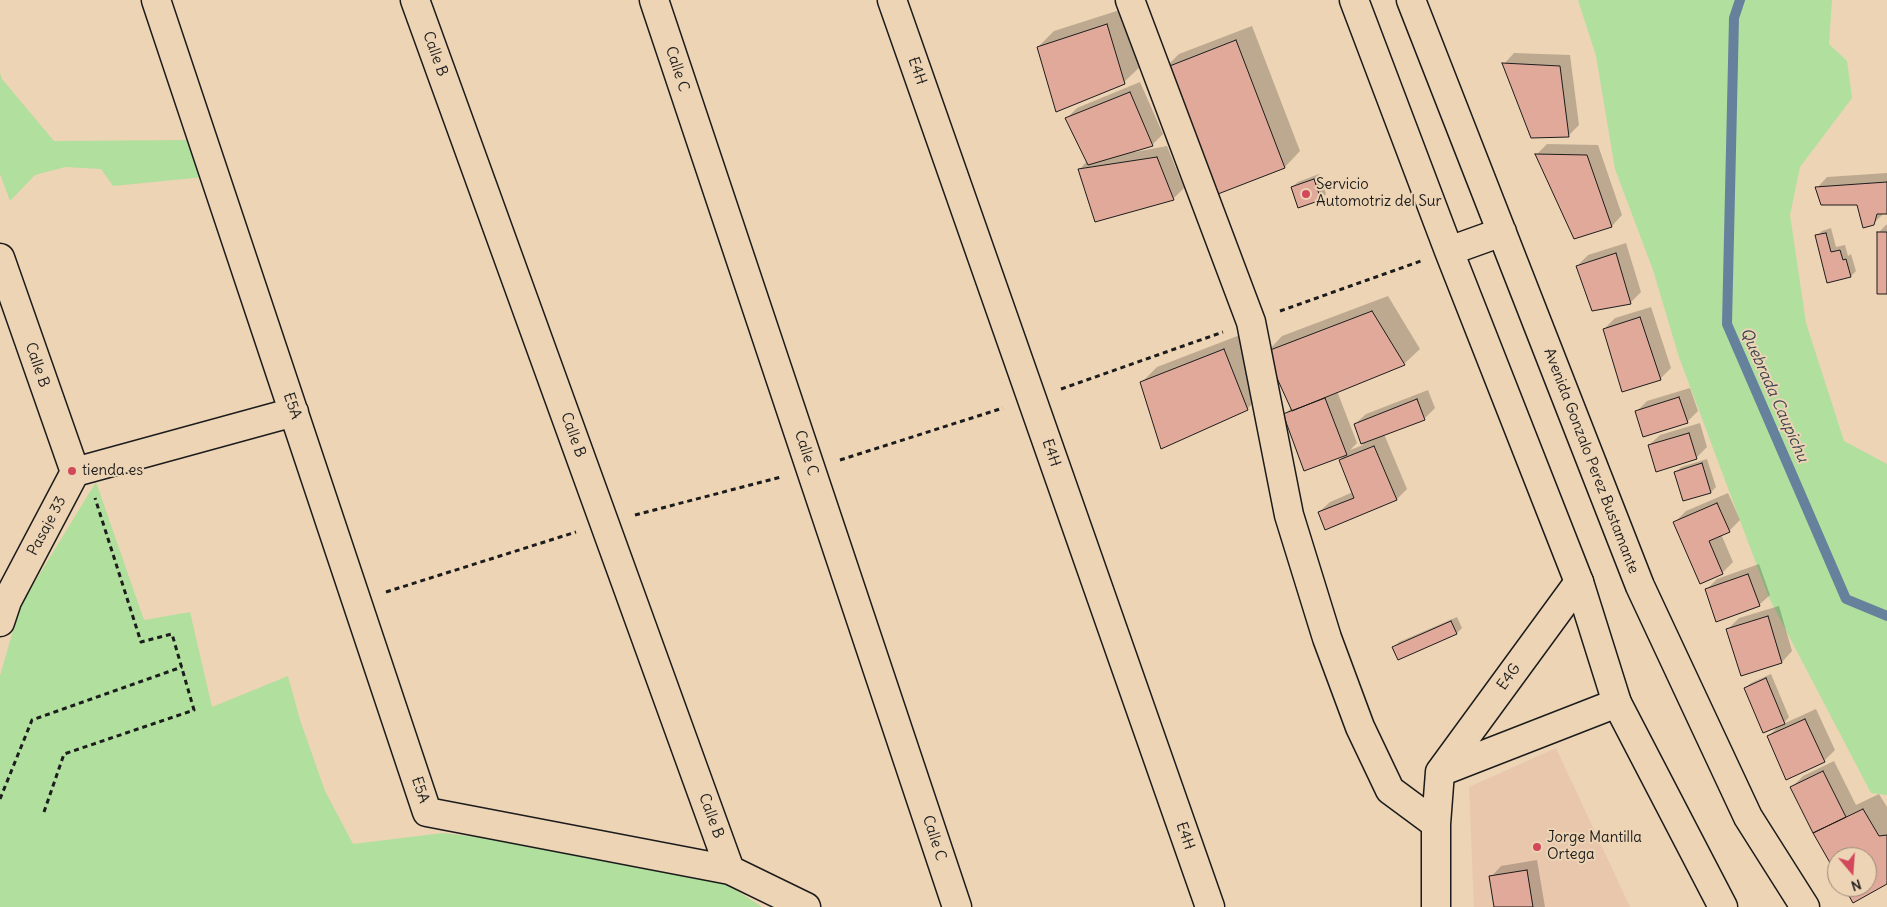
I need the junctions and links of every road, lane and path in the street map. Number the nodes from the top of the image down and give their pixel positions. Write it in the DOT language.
graph roads {
  1 [pos="156,0"];
  2 [pos="415,0"];
  3 [pos="654,0"];
  4 [pos="892,0"];
  5 [pos="1130,0"];
  6 [pos="1354,0"];
  7 [pos="1411,0"];
  8 [pos="1502,232"];
  9 [pos="1449,251"];
  10 [pos="0,258"];
  11 [pos="1251,322"];
  12 [pos="1032,399"];
  13 [pos="294,412"];
  14 [pos="811,469"];
  15 [pos="80,471"];
  16 [pos="604,524"];
  17 [pos="1579,582"];
  18 [pos="357,601"];
  19 [pos="2,609"];
  20 [pos="182,667"];
  21 [pos="1617,703"];
  22 [pos="1440,772"];
  23 [pos="0,799"];
  24 [pos="44,812"];
  25 [pos="1436,824"];
  26 [pos="730,870"];
  27 [pos="806,907"];
  28 [pos="957,907"];
  29 [pos="1210,907"];
  30 [pos="1436,907"];
  31 [pos="1723,907"];
  32 [pos="1805,907"];
  1 -- 13 [label="street, E5A"];
  2 -- 16 [label="street, Calle B"];
  3 -- 14 [label="street, Calle C"];
  4 -- 12 [label="street, E4H"];
  5 -- 11 [label="street"];
  6 -- 9 [label="street"];
  7 -- 8 [label="street, Avenida Gonzalo Perez Bustamante"];
  8 -- 9 [label="street"];
  8 -- 32 [label="street, Avenida Gonzalo Perez Bustamante"];
  9 -- 11 [label="path"];
  9 -- 17 [label="street"];
  10 -- 15 [label="street, Calle B"];
  11 -- 12 [label="path"];
  11 -- 25 [label="street"];
  12 -- 14 [label="path"];
  12 -- 29 [label="street, E4H"];
  13 -- 15 [label="street"];
  13 -- 18 [label="street, E5A"];
  14 -- 16 [label="path"];
  14 -- 28 [label="street, Calle C"];
  15 -- 19 [label="street, Pasaje 33"];
  15 -- 20 [label="path"];
  16 -- 18 [label="path"];
  16 -- 26 [label="street, Calle B"];
  17 -- 21 [label="street"];
  17 -- 22 [label="street, E4G"];
  18 -- 26 [label="street, E5A"];
  20 -- 23 [label="path"];
  20 -- 24 [label="path"];
  21 -- 22 [label="street"];
  21 -- 31 [label="street"];
  22 -- 25 [label="street"];
  25 -- 30 [label="street"];
  26 -- 27 [label="street"];
}
